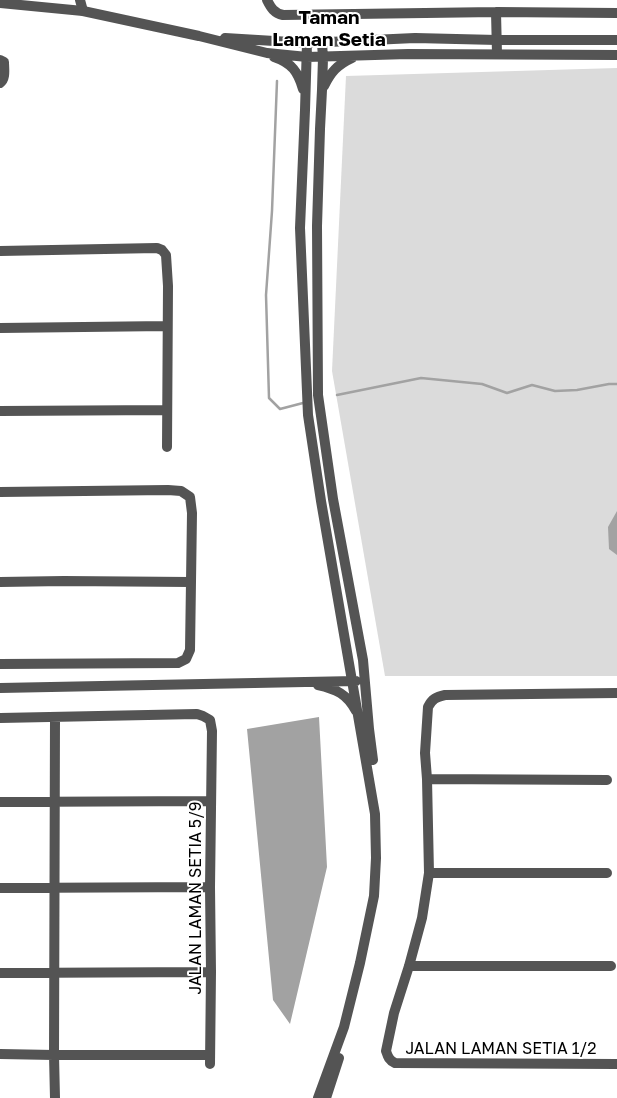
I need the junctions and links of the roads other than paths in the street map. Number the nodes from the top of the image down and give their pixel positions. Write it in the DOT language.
graph roads {
  1 [pos="80,0"];
  2 [pos="267,0"];
  3 [pos="0,3"];
  4 [pos="83,11"];
  5 [pos="496,12"];
  6 [pos="617,13"];
  7 [pos="199,36"];
  8 [pos="497,40"];
  9 [pos="617,40"];
  10 [pos="307,43"];
  11 [pos="322,43"];
  12 [pos="267,53"];
  13 [pos="497,54"];
  14 [pos="617,55"];
  15 [pos="357,56"];
  16 [pos="306,58"];
  17 [pos="323,58"];
  18 [pos="0,60"];
  19 [pos="0,83"];
  20 [pos="322,90"];
  21 [pos="305,110"];
  22 [pos="0,251"];
  23 [pos="167,326"];
  24 [pos="0,328"];
  25 [pos="167,410"];
  26 [pos="0,411"];
  27 [pos="167,447"];
  28 [pos="0,492"];
  29 [pos="0,582"];
  30 [pos="190,582"];
  31 [pos="0,664"];
  32 [pos="351,681"];
  33 [pos="364,681"];
  34 [pos="308,682"];
  35 [pos="0,688"];
  36 [pos="617,693"];
  37 [pos="0,718"];
  38 [pos="55,718"];
  39 [pos="359,719"];
  40 [pos="427,779"];
  41 [pos="607,780"];
  42 [pos="211,801"];
  43 [pos="0,802"];
  44 [pos="55,802"];
  45 [pos="429,873"];
  46 [pos="607,873"];
  47 [pos="210,887"];
  48 [pos="0,888"];
  49 [pos="55,888"];
  50 [pos="409,966"];
  51 [pos="611,966"];
  52 [pos="211,972"];
  53 [pos="0,973"];
  54 [pos="54,973"];
  55 [pos="0,1054"];
  56 [pos="54,1055"];
  57 [pos="617,1064"];
  58 [pos="55,1098"];
  59 [pos="318,1098"];
  60 [pos="326,1098"];
  1 -- 4 [label="street"];
  2 -- 5 [label="street"];
  3 -- 4 [label="street"];
  4 -- 7 [label="street"];
  5 -- 6 [label="street"];
  5 -- 8 [label="street"];
  7 -- 10 [label="street"];
  7 -- 12 [label="street"];
  8 -- 9 [label="street"];
  8 -- 11 [label="street"];
  8 -- 13 [label="street"];
  10 -- 11 [label="street"];
  10 -- 16 [label="street"];
  11 -- 17 [label="street"];
  12 -- 16 [label="street"];
  12 -- 21 [label="street"];
  13 -- 14 [label="street"];
  13 -- 15 [label="street"];
  15 -- 17 [label="street"];
  15 -- 20 [label="street"];
  16 -- 17 [label="street"];
  16 -- 21 [label="street"];
  17 -- 20 [label="street"];
  18 -- 19 [label="street"];
  20 -- 33 [label="street"];
  21 -- 32 [label="street"];
  22 -- 23 [label="street"];
  23 -- 24 [label="street"];
  23 -- 25 [label="street"];
  25 -- 26 [label="street"];
  25 -- 27 [label="street"];
  28 -- 30 [label="street"];
  29 -- 30 [label="street"];
  30 -- 31 [label="street"];
  32 -- 33 [label="street"];
  32 -- 34 [label="street"];
  32 -- 39 [label="street"];
  33 -- 60 [label="street"];
  34 -- 35 [label="street"];
  34 -- 39 [label="street"];
  36 -- 40 [label="street"];
  37 -- 38 [label="street"];
  38 -- 42 [label="street, JALAN LAMAN SETIA 5/9"];
  38 -- 44 [label="street"];
  39 -- 59 [label="street"];
  40 -- 41 [label="street"];
  40 -- 45 [label="street"];
  42 -- 44 [label="street"];
  42 -- 47 [label="street, JALAN LAMAN SETIA 5/9"];
  43 -- 44 [label="street"];
  44 -- 49 [label="street"];
  45 -- 46 [label="street"];
  45 -- 50 [label="street"];
  47 -- 49 [label="street"];
  47 -- 52 [label="street, JALAN LAMAN SETIA 5/9"];
  48 -- 49 [label="street"];
  49 -- 54 [label="street"];
  50 -- 51 [label="street"];
  50 -- 57 [label="street, JALAN LAMAN SETIA 1/2"];
  52 -- 54 [label="street"];
  52 -- 56 [label="street, JALAN LAMAN SETIA 5/9"];
  53 -- 54 [label="street"];
  54 -- 56 [label="street"];
  55 -- 56 [label="street"];
  56 -- 58 [label="street"];
}
